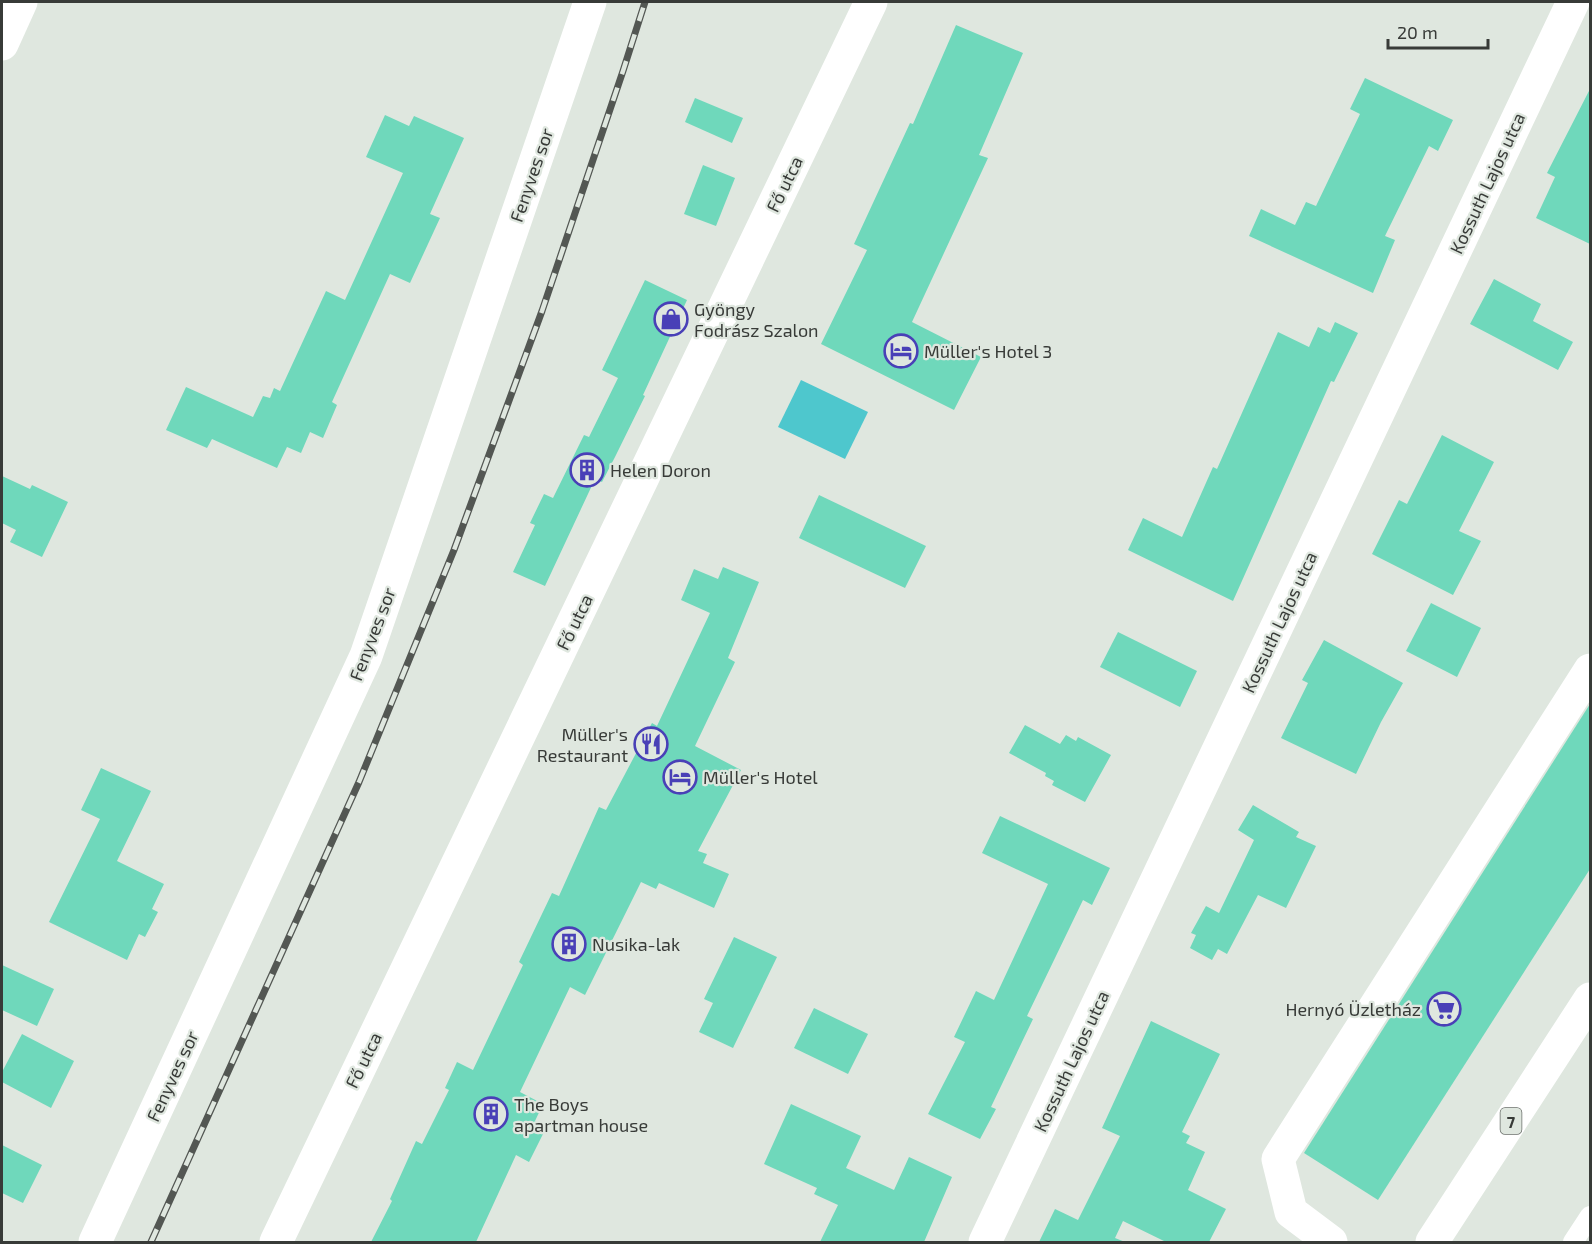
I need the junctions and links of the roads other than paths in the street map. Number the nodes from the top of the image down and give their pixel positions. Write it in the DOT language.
graph roads {
  1 [pos="21,2"];
  2 [pos="591,2"];
  3 [pos="871,2"];
  4 [pos="1573,2"];
  5 [pos="2,44"];
  6 [pos="1590,670"];
  7 [pos="1590,999"];
  8 [pos="1590,1216"];
  9 [pos="95,1242"];
  10 [pos="276,1242"];
  11 [pos="985,1242"];
  12 [pos="1331,1242"];
  13 [pos="1432,1242"];
  14 [pos="1573,1242"];
  1 -- 5 [label="street"];
  2 -- 9 [label="street, Fenyves sor"];
  3 -- 10 [label="street, Fő utca"];
  4 -- 11 [label="street, Kossuth Lajos utca"];
  6 -- 12 [label="street"];
  7 -- 13 [label="street, 7"];
  8 -- 14 [label="lane"];
}
